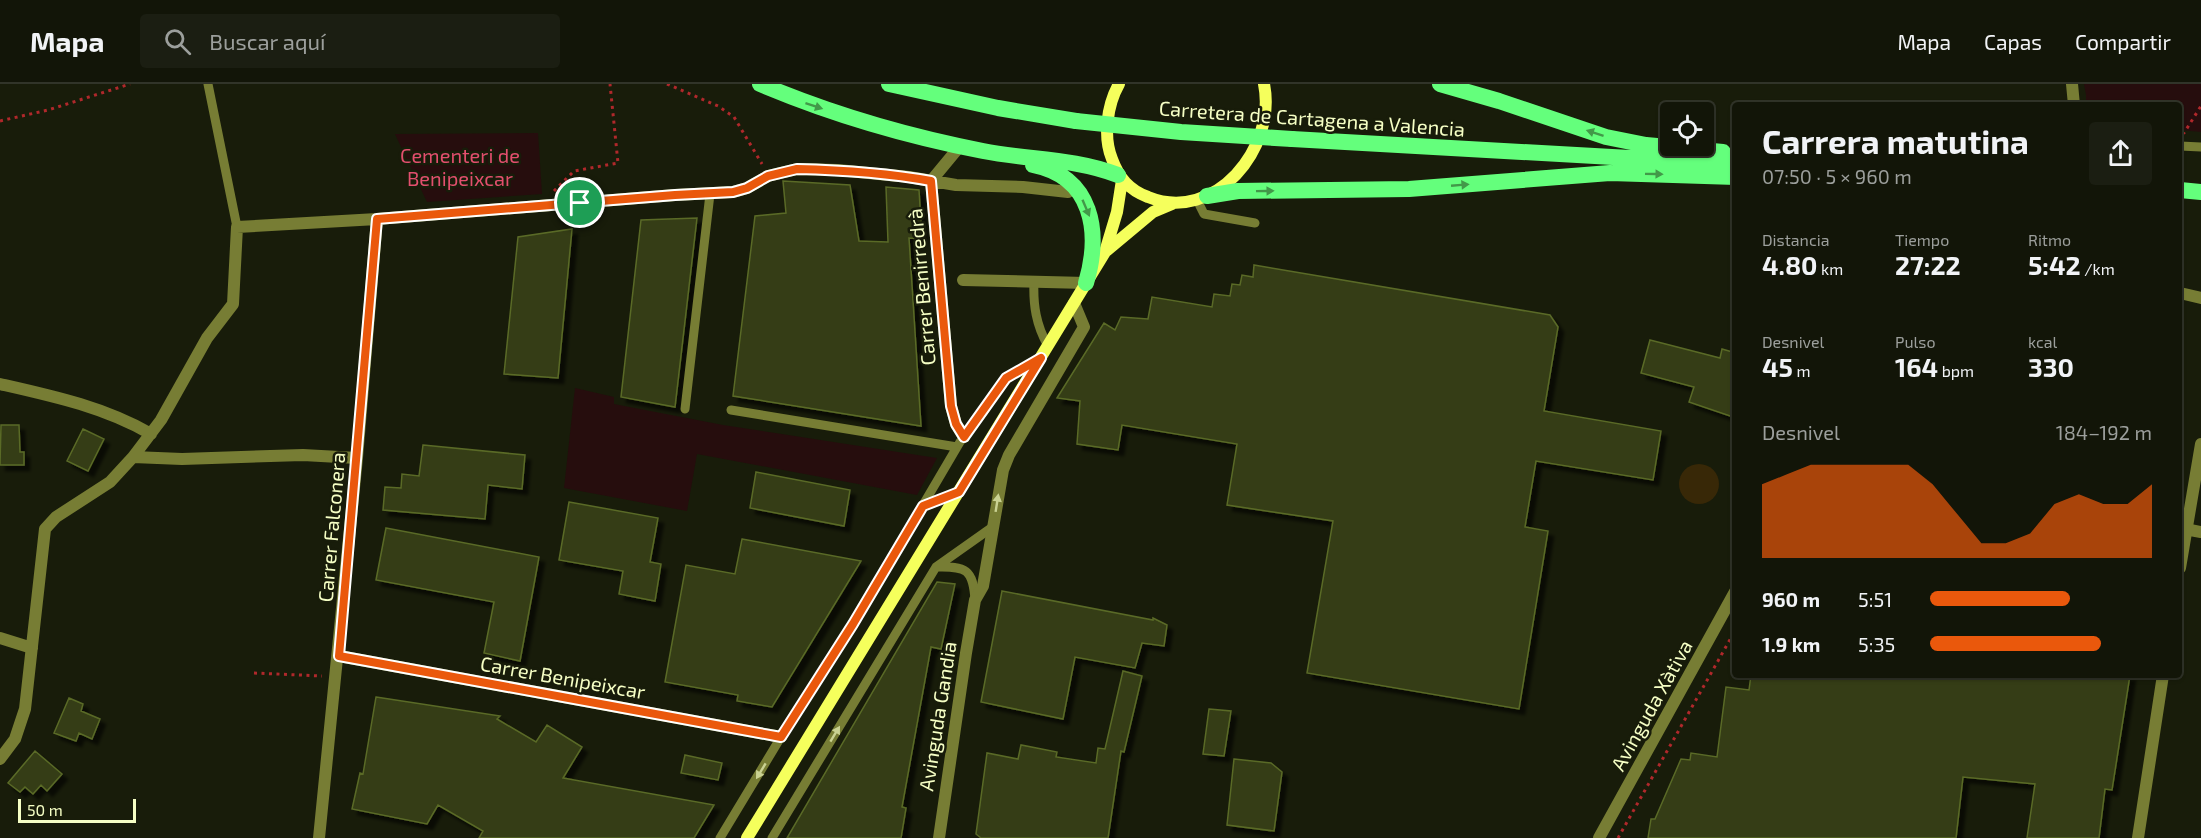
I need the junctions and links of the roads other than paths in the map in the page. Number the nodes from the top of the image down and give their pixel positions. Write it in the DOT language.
graph roads {
  1 [pos="208,84"];
  2 [pos="760,84"];
  3 [pos="889,84"];
  4 [pos="1119,84"];
  5 [pos="1264,84"];
  6 [pos="1440,84"];
  7 [pos="2072,84"];
  8 [pos="2074,102"];
  9 [pos="960,146"];
  10 [pos="2182,146"];
  11 [pos="2201,147"];
  12 [pos="986,152"];
  13 [pos="1732,153"];
  14 [pos="1732,164"];
  15 [pos="1732,177"];
  16 [pos="1120,178"];
  17 [pos="931,181"];
  18 [pos="2182,190"];
  19 [pos="1068,192"];
  20 [pos="2201,192"];
  21 [pos="710,194"];
  22 [pos="1202,198"];
  23 [pos="1172,204"];
  24 [pos="377,219"];
  25 [pos="1255,222"];
  26 [pos="237,227"];
  27 [pos="1105,252"];
  28 [pos="963,280"];
  29 [pos="1034,281"];
  30 [pos="1086,283"];
  31 [pos="2182,293"];
  32 [pos="2201,298"];
  33 [pos="1074,303"];
  34 [pos="1048,346"];
  35 [pos="1041,358"];
  36 [pos="0,384"];
  37 [pos="685,409"];
  38 [pos="731,410"];
  39 [pos="151,434"];
  40 [pos="960,442"];
  41 [pos="2201,444"];
  42 [pos="133,457"];
  43 [pos="357,458"];
  44 [pos="959,492"];
  45 [pos="923,506"];
  46 [pos="994,526"];
  47 [pos="2186,529"];
  48 [pos="2201,531"];
  49 [pos="2182,555"];
  50 [pos="936,567"];
  51 [pos="1732,598"];
  52 [pos="975,600"];
  53 [pos="0,638"];
  54 [pos="32,648"];
  55 [pos="339,656"];
  56 [pos="2163,678"];
  57 [pos="781,737"];
  58 [pos="0,759"];
  59 [pos="319,838"];
  60 [pos="720,838"];
  61 [pos="747,838"];
  62 [pos="772,838"];
  63 [pos="939,838"];
  64 [pos="1599,838"];
  65 [pos="2138,838"];
  1 -- 26 [label="lane"];
  2 -- 9 [label="highway, one-way"];
  3 -- 14 [label="highway, Carretera de Cartagena a Valencia, bridge"];
  4 -- 16 [label="main road"];
  5 -- 22 [label="main road"];
  13 -- 6 [label="highway, one-way"];
  7 -- 8 [label="street"];
  9 -- 12 [label="highway"];
  9 -- 17 [label="street"];
  10 -- 11 [label="lane"];
  12 -- 16 [label="highway"];
  12 -- 30 [label="highway, one-way"];
  22 -- 15 [label="highway, one-way"];
  16 -- 23 [label="main road"];
  16 -- 27 [label="main road"];
  17 -- 19 [label="street"];
  17 -- 21 [label="street"];
  17 -- 40 [label="street, Carrer Benirredrà"];
  18 -- 20 [label="highway"];
  21 -- 24 [label="street"];
  21 -- 37 [label="lane"];
  22 -- 23 [label="main road"];
  22 -- 25 [label="lane"];
  23 -- 27 [label="main road"];
  24 -- 26 [label="street"];
  24 -- 43 [label="street, Carrer Falconera"];
  26 -- 39 [label="street"];
  27 -- 30 [label="main road"];
  28 -- 29 [label="street"];
  29 -- 30 [label="street"];
  29 -- 34 [label="lane"];
  30 -- 33 [label="main road"];
  31 -- 32 [label="street"];
  33 -- 34 [label="main road"];
  46 -- 33 [label="street, Avinguda Gandia, one-way"];
  34 -- 35 [label="main road"];
  35 -- 40 [label="lane"];
  35 -- 44 [label="main road"];
  36 -- 39 [label="street"];
  38 -- 40 [label="lane"];
  39 -- 42 [label="street"];
  40 -- 45 [label="lane"];
  41 -- 47 [label="street"];
  42 -- 43 [label="street"];
  42 -- 54 [label="street"];
  43 -- 55 [label="street, Carrer Falconera"];
  44 -- 45 [label="lane"];
  44 -- 61 [label="main road"];
  45 -- 57 [label="lane"];
  46 -- 50 [label="lane"];
  46 -- 52 [label="street, Avinguda Gandia"];
  47 -- 48 [label="street"];
  47 -- 49 [label="street"];
  50 -- 52 [label="lane"];
  62 -- 50 [label="lane, one-way"];
  51 -- 64 [label="street, Avinguda Xàtiva"];
  52 -- 63 [label="street, Avinguda Gandia"];
  53 -- 54 [label="street"];
  54 -- 58 [label="street"];
  55 -- 57 [label="street, Carrer Benipeixcar"];
  55 -- 59 [label="street, Carrer Falconera"];
  56 -- 65 [label="street"];
  57 -- 60 [label="lane, one-way"];
}
